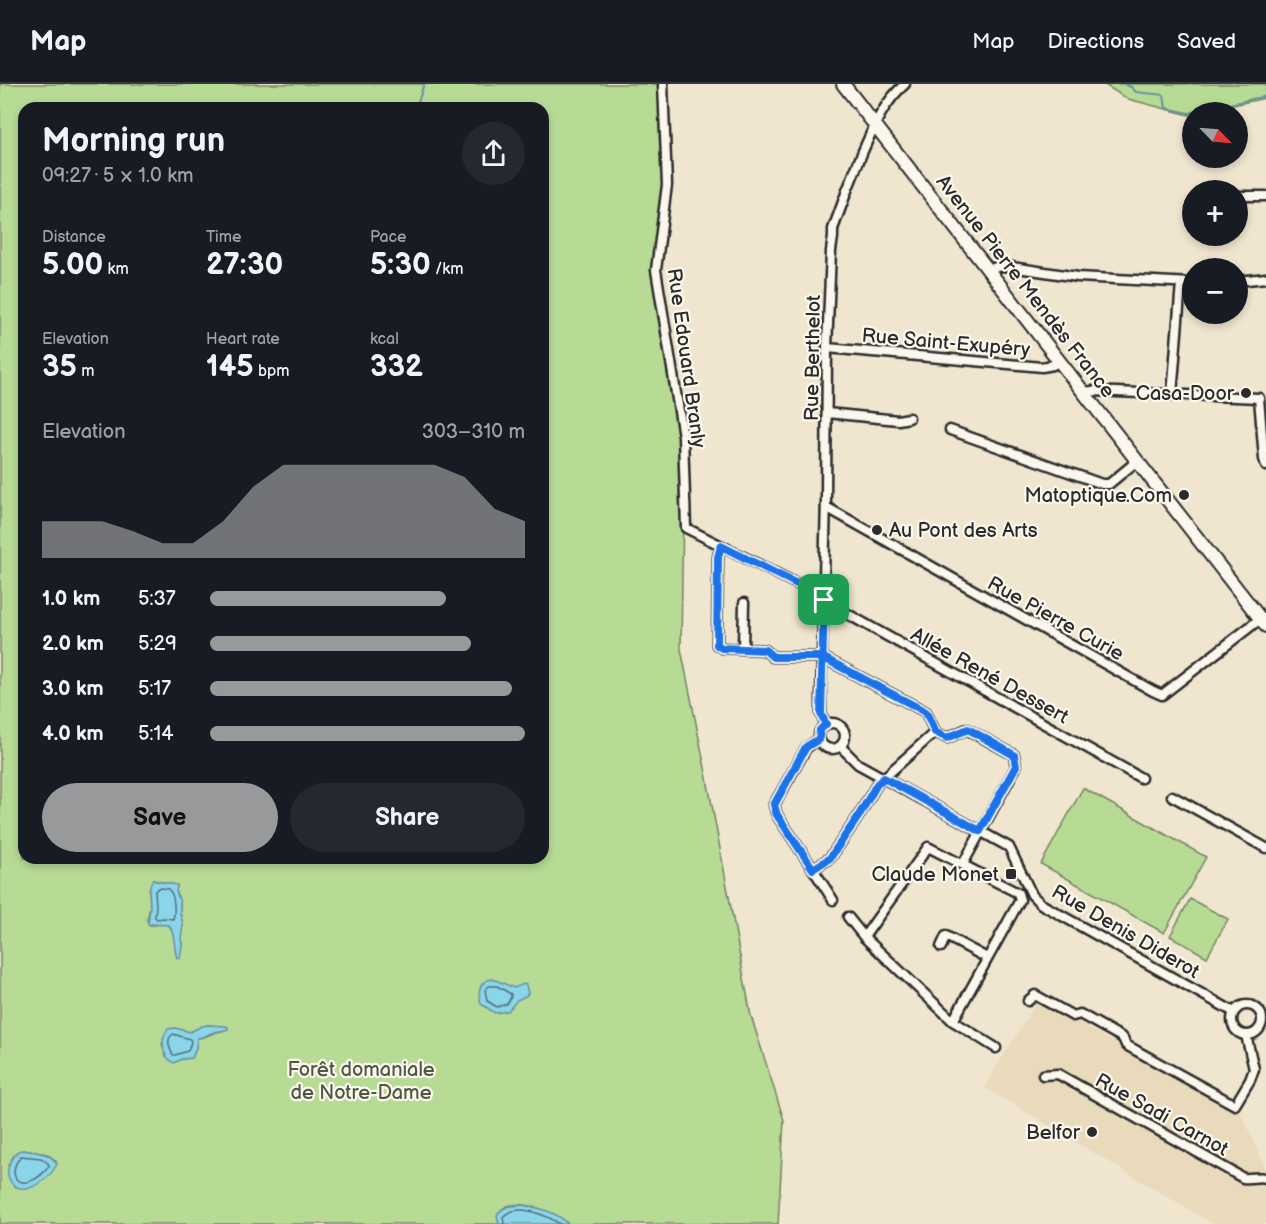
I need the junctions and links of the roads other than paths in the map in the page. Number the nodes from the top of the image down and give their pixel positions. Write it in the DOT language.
graph roads {
  1 [pos="663,84"];
  2 [pos="843,84"];
  3 [pos="905,84"];
  4 [pos="875,125"];
  5 [pos="1248,196"];
  6 [pos="1266,196"];
  7 [pos="989,270"];
  8 [pos="1266,278"];
  9 [pos="1248,280"];
  10 [pos="1181,283"];
  11 [pos="827,348"];
  12 [pos="1059,361"];
  13 [pos="1084,392"];
  14 [pos="1172,395"];
  15 [pos="827,413"];
  16 [pos="909,418"];
  17 [pos="950,430"];
  18 [pos="1137,461"];
  19 [pos="1266,466"];
  20 [pos="826,507"];
  21 [pos="686,528"];
  22 [pos="721,546"];
  23 [pos="824,600"];
  24 [pos="744,603"];
  25 [pos="1263,622"];
  26 [pos="743,648"];
  27 [pos="822,657"];
  28 [pos="826,724"];
  29 [pos="935,732"];
  30 [pos="819,739"];
  31 [pos="840,746"];
  32 [pos="884,778"];
  33 [pos="1141,778"];
  34 [pos="1172,796"];
  35 [pos="980,831"];
  36 [pos="1266,848"];
  37 [pos="963,864"];
  38 [pos="813,869"];
  39 [pos="833,900"];
  40 [pos="848,917"];
  41 [pos="864,937"];
  42 [pos="941,947"];
  43 [pos="987,958"];
  44 [pos="1028,1001"];
  45 [pos="1234,1012"];
  46 [pos="953,1021"];
  47 [pos="1263,1029"];
  48 [pos="1246,1035"];
  49 [pos="996,1048"];
  50 [pos="1043,1075"];
  51 [pos="1266,1178"];
  1 -- 21 [label="street, Rue Edouard Branly"];
  2 -- 4 [label="main road, Avenue Pierre Mendès France"];
  3 -- 4 [label="street, Rue Berthelot"];
  4 -- 7 [label="main road, Avenue Pierre Mendès France"];
  4 -- 11 [label="street, Rue Berthelot"];
  5 -- 6 [label="street"];
  7 -- 10 [label="street"];
  7 -- 12 [label="main road, Avenue Pierre Mendès France"];
  8 -- 9 [label="street"];
  10 -- 14 [label="street"];
  11 -- 12 [label="street, Rue Saint-Exupéry"];
  11 -- 15 [label="street, Rue Berthelot"];
  12 -- 13 [label="main road, Avenue Pierre Mendès France"];
  13 -- 14 [label="street"];
  13 -- 18 [label="main road, Avenue Pierre Mendès France"];
  14 -- 19 [label="street"];
  15 -- 16 [label="street"];
  15 -- 20 [label="street, Rue Berthelot"];
  17 -- 18 [label="street"];
  18 -- 25 [label="main road, Avenue Pierre Mendès France"];
  20 -- 23 [label="street, Rue Berthelot"];
  20 -- 25 [label="street, Rue Pierre Curie"];
  21 -- 22 [label="street, Allée René Dessert"];
  22 -- 23 [label="street, Allée René Dessert"];
  22 -- 26 [label="street"];
  23 -- 27 [label="street"];
  23 -- 33 [label="street, Allée René Dessert"];
  24 -- 26 [label="street"];
  26 -- 27 [label="street"];
  27 -- 28 [label="street"];
  27 -- 29 [label="street"];
  28 -- 30 [label="street"];
  28 -- 31 [label="street"];
  29 -- 32 [label="street"];
  29 -- 35 [label="street"];
  30 -- 31 [label="street"];
  30 -- 38 [label="street"];
  31 -- 32 [label="street, Rue Denis Diderot"];
  32 -- 35 [label="street, Rue Denis Diderot"];
  32 -- 38 [label="street"];
  34 -- 36 [label="street"];
  35 -- 37 [label="street"];
  35 -- 45 [label="street, Rue Denis Diderot"];
  37 -- 41 [label="street"];
  37 -- 43 [label="street"];
  38 -- 39 [label="street"];
  40 -- 41 [label="street"];
  41 -- 46 [label="street"];
  42 -- 43 [label="street"];
  43 -- 46 [label="street"];
  44 -- 48 [label="street"];
  45 -- 47 [label="street"];
  45 -- 48 [label="street"];
  46 -- 49 [label="street"];
  47 -- 48 [label="street"];
  50 -- 51 [label="street, Rue Sadi Carnot"];
}
